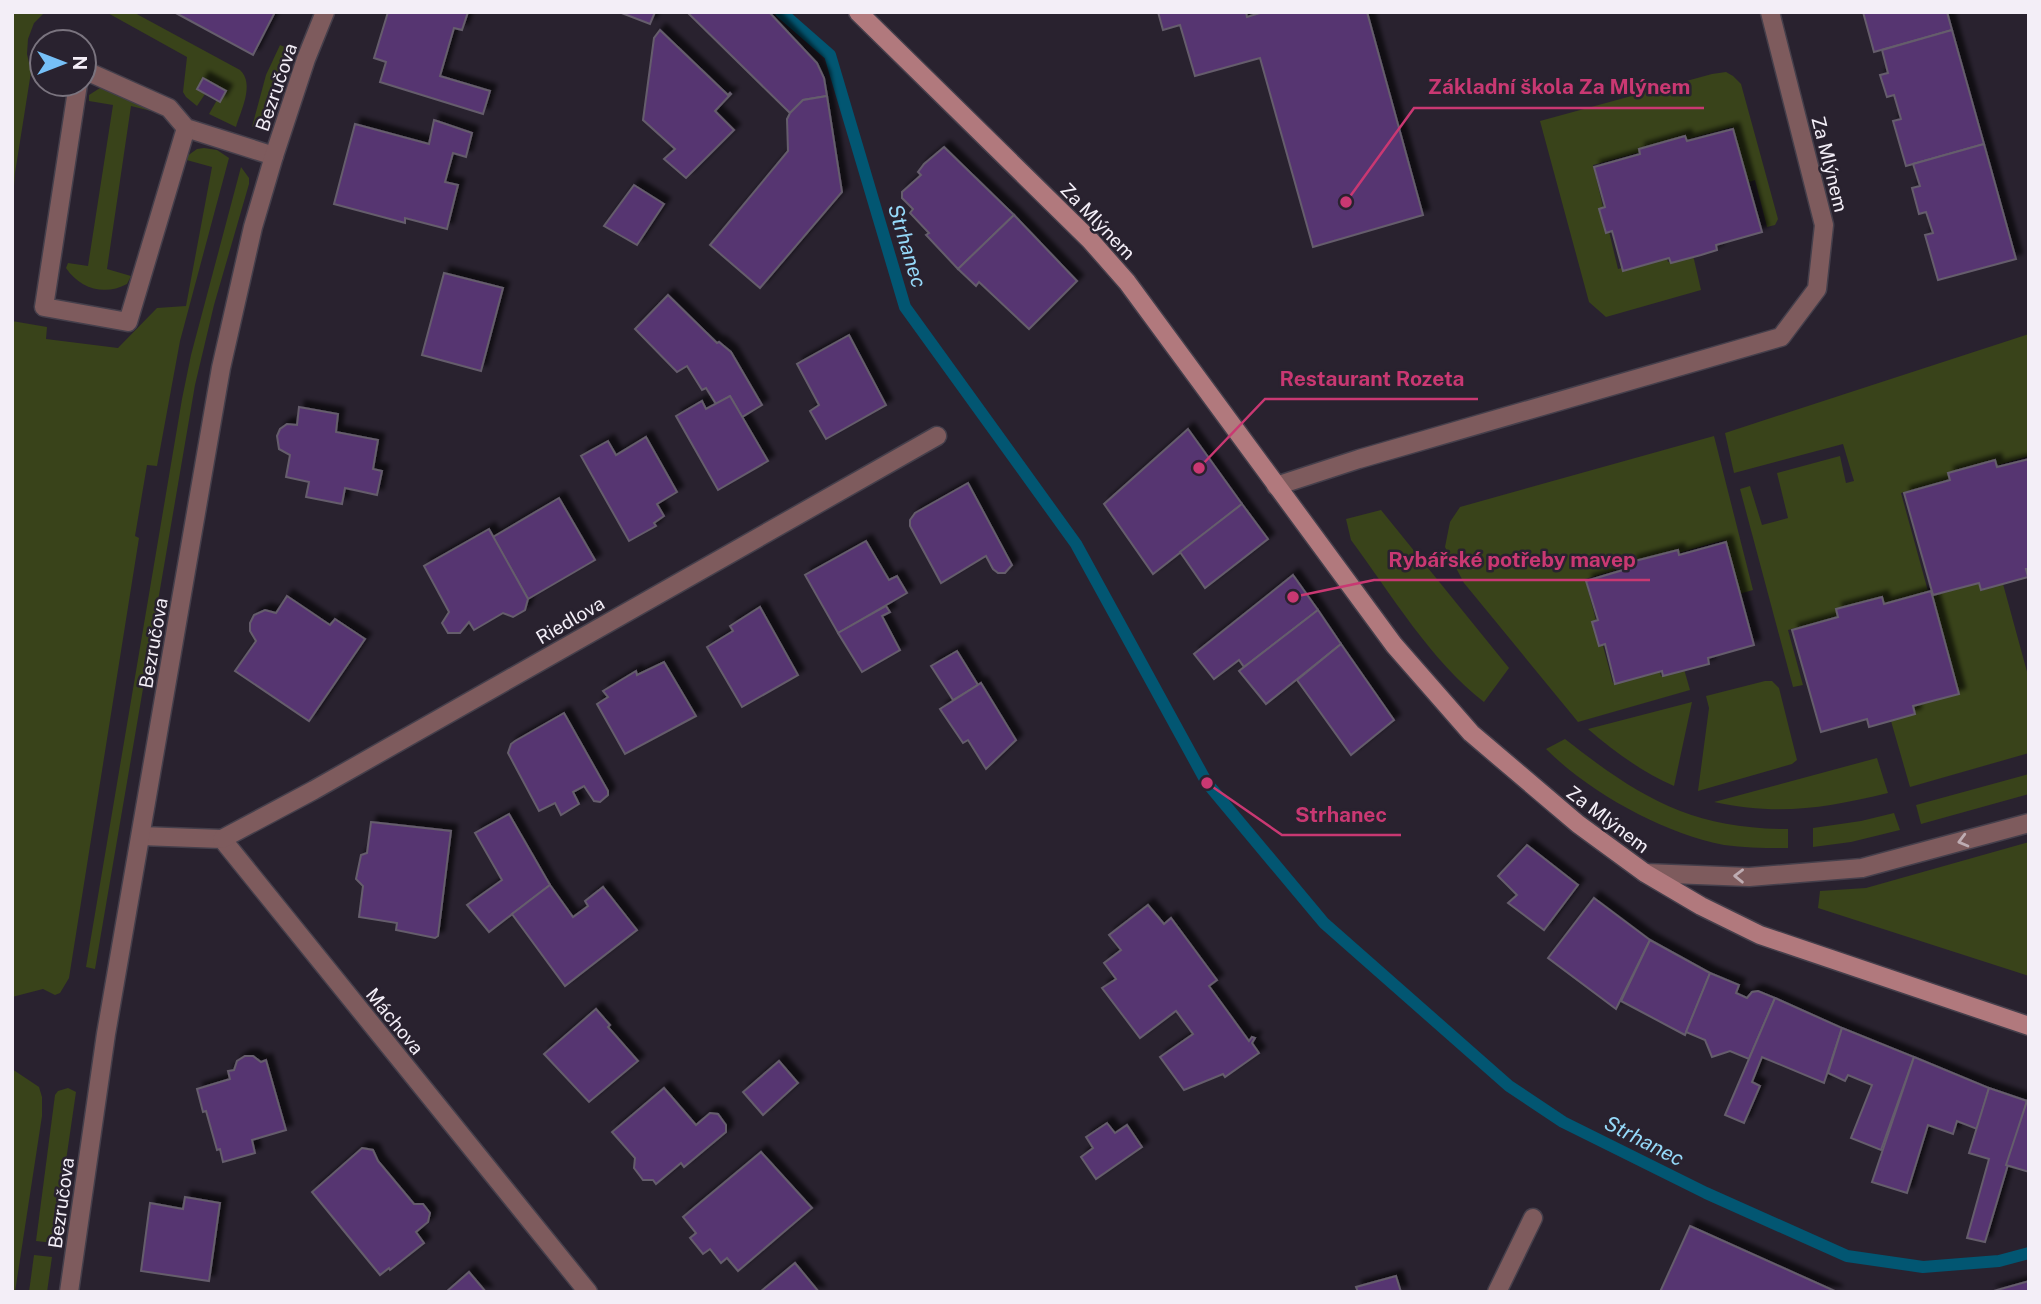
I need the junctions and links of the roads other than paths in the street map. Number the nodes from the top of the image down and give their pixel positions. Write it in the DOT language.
graph roads {
  1 [pos="325,12"];
  2 [pos="858,12"];
  3 [pos="1770,12"];
  4 [pos="98,76"];
  5 [pos="76,98"];
  6 [pos="186,128"];
  7 [pos="274,156"];
  8 [pos="937,436"];
  9 [pos="1276,486"];
  10 [pos="2029,823"];
  11 [pos="141,836"];
  12 [pos="222,839"];
  13 [pos="1645,873"];
  14 [pos="2029,1026"];
  15 [pos="1533,1218"];
  16 [pos="69,1292"];
  17 [pos="588,1292"];
  18 [pos="1497,1292"];
  1 -- 7 [label="street, Bezručova"];
  2 -- 9 [label="street, Za Mlýnem"];
  3 -- 9 [label="street, Za Mlýnem"];
  4 -- 6 [label="street"];
  5 -- 6 [label="street"];
  6 -- 7 [label="street"];
  7 -- 11 [label="street, Bezručova"];
  8 -- 12 [label="street, Riedlova"];
  9 -- 13 [label="street, Za Mlýnem"];
  10 -- 13 [label="street, one-way"];
  11 -- 12 [label="street"];
  11 -- 16 [label="street, Bezručova"];
  12 -- 17 [label="street, Máchova"];
  13 -- 14 [label="street, Za Mlýnem"];
  15 -- 18 [label="street"];
}
